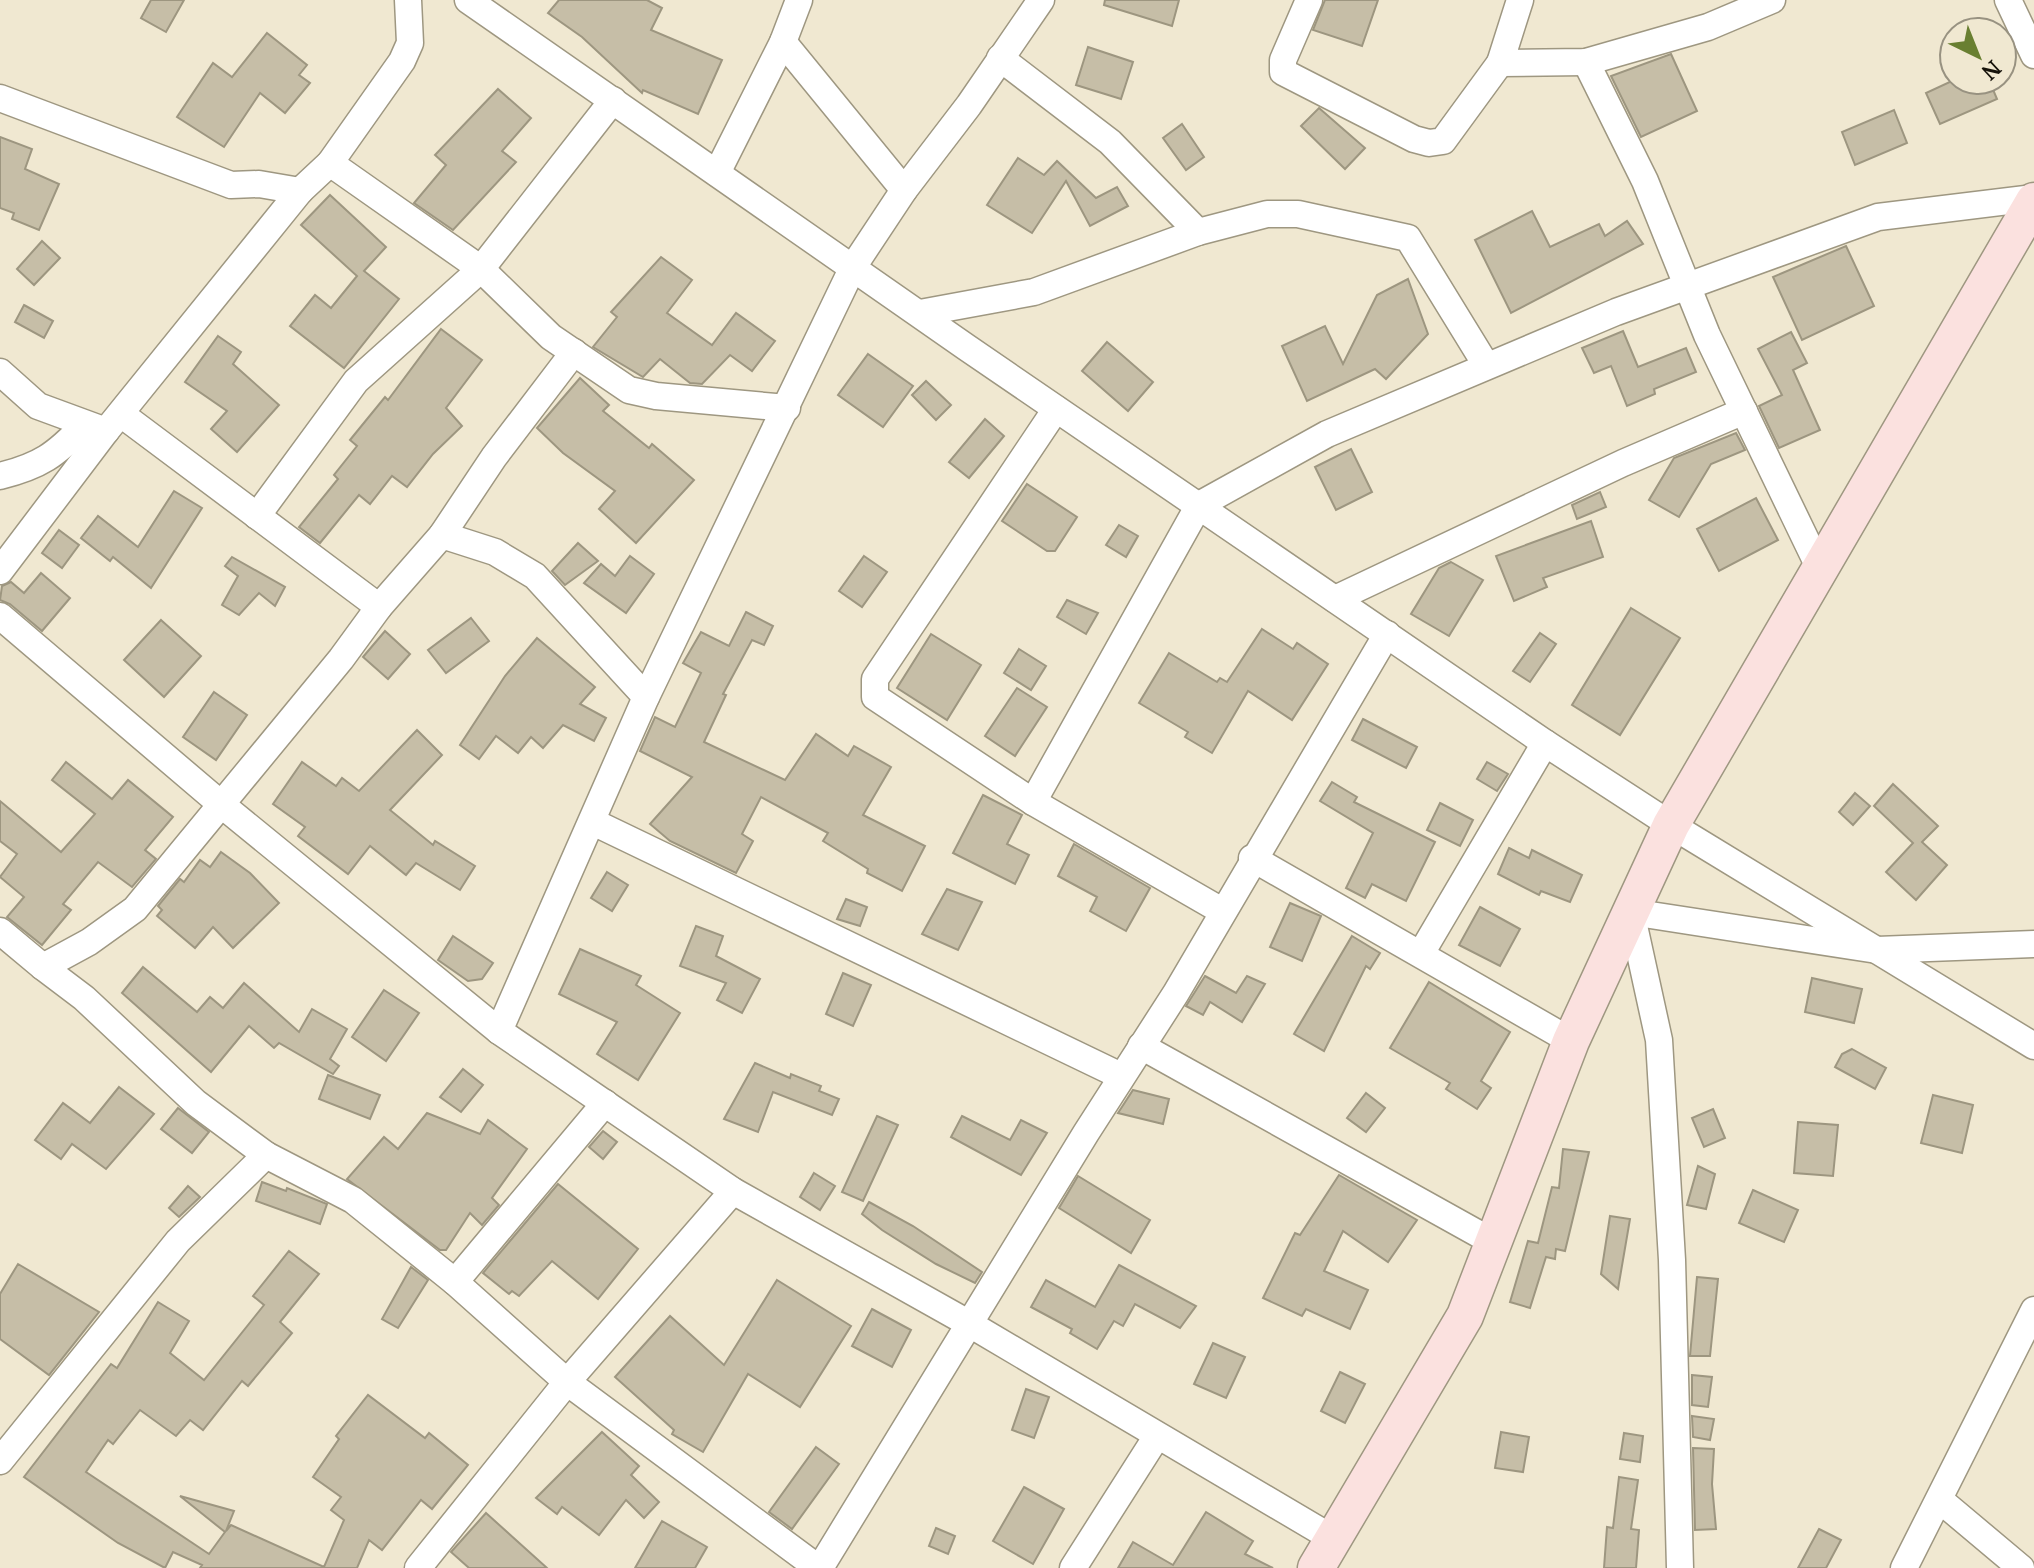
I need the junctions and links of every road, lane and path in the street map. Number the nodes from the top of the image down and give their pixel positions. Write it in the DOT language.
graph roads {
  1 [pos="408,0"];
  2 [pos="468,0"];
  3 [pos="799,0"];
  4 [pos="1041,0"];
  5 [pos="1309,0"];
  6 [pos="1520,0"];
  7 [pos="1717,0"];
  8 [pos="1772,0"];
  9 [pos="2008,0"];
  10 [pos="1708,27"];
  11 [pos="783,42"];
  12 [pos="2034,55"];
  13 [pos="1000,58"];
  14 [pos="1586,62"];
  15 [pos="1500,63"];
  16 [pos="0,98"];
  17 [pos="613,100"];
  18 [pos="330,163"];
  19 [pos="717,173"];
  20 [pos="904,190"];
  21 [pos="300,191"];
  22 [pos="2034,199"];
  23 [pos="1198,232"];
  24 [pos="853,267"];
  25 [pos="481,269"];
  26 [pos="1688,287"];
  27 [pos="920,313"];
  28 [pos="574,352"];
  29 [pos="1486,365"];
  30 [pos="0,372"];
  31 [pos="787,408"];
  32 [pos="1056,409"];
  33 [pos="1744,411"];
  34 [pos="104,423"];
  35 [pos="0,476"];
  36 [pos="1199,505"];
  37 [pos="257,516"];
  38 [pos="442,535"];
  39 [pos="1820,569"];
  40 [pos="0,571"];
  41 [pos="1335,599"];
  42 [pos="379,607"];
  43 [pos="0,616"];
  44 [pos="1387,634"];
  45 [pos="646,697"];
  46 [pos="1545,743"];
  47 [pos="1033,802"];
  48 [pos="222,805"];
  49 [pos="593,822"];
  50 [pos="1671,825"];
  51 [pos="1252,858"];
  52 [pos="1222,911"];
  53 [pos="1631,912"];
  54 [pos="0,931"];
  55 [pos="2034,944"];
  56 [pos="1877,950"];
  57 [pos="1422,952"];
  58 [pos="43,967"];
  59 [pos="499,1031"];
  60 [pos="1571,1041"];
  61 [pos="1141,1046"];
  62 [pos="2034,1046"];
  63 [pos="1121,1076"];
  64 [pos="605,1103"];
  65 [pos="266,1155"];
  66 [pos="733,1191"];
  67 [pos="1493,1242"];
  68 [pos="455,1282"];
  69 [pos="2034,1310"];
  70 [pos="968,1323"];
  71 [pos="567,1382"];
  72 [pos="1157,1436"];
  73 [pos="0,1461"];
  74 [pos="1940,1500"];
  75 [pos="1324,1553"];
  76 [pos="418,1568"];
  77 [pos="819,1568"];
  78 [pos="1073,1568"];
  79 [pos="1680,1568"];
  80 [pos="1904,1568"];
  81 [pos="2021,1568"];
  1 -- 18 [label="street"];
  2 -- 17 [label="street"];
  3 -- 11 [label="street"];
  4 -- 13 [label="street"];
  5 -- 15 [label="street"];
  6 -- 15 [label="street"];
  7 -- 10 [label="street"];
  8 -- 10 [label="street"];
  9 -- 12 [label="street"];
  10 -- 14 [label="street"];
  11 -- 19 [label="street"];
  11 -- 20 [label="street"];
  13 -- 20 [label="street"];
  13 -- 23 [label="street"];
  14 -- 15 [label="street"];
  14 -- 26 [label="street"];
  16 -- 21 [label="street"];
  17 -- 19 [label="street"];
  17 -- 25 [label="street"];
  18 -- 21 [label="street"];
  18 -- 25 [label="street"];
  19 -- 24 [label="street"];
  20 -- 24 [label="street"];
  21 -- 34 [label="street"];
  22 -- 26 [label="street"];
  22 -- 39 [label="main road"];
  23 -- 27 [label="street"];
  23 -- 29 [label="street"];
  24 -- 27 [label="street"];
  24 -- 31 [label="street"];
  25 -- 28 [label="street"];
  25 -- 37 [label="street"];
  26 -- 29 [label="street"];
  26 -- 33 [label="street"];
  27 -- 32 [label="street"];
  28 -- 31 [label="street"];
  28 -- 38 [label="street"];
  29 -- 36 [label="street"];
  30 -- 34 [label="street"];
  31 -- 45 [label="street"];
  32 -- 36 [label="street"];
  32 -- 47 [label="street"];
  33 -- 39 [label="street"];
  33 -- 41 [label="street"];
  34 -- 35 [label="street"];
  34 -- 37 [label="street"];
  34 -- 40 [label="street"];
  36 -- 41 [label="street"];
  36 -- 47 [label="street"];
  37 -- 42 [label="street"];
  38 -- 42 [label="street"];
  38 -- 45 [label="street"];
  39 -- 50 [label="main road"];
  41 -- 44 [label="street"];
  42 -- 48 [label="street"];
  43 -- 48 [label="street"];
  44 -- 46 [label="street"];
  44 -- 51 [label="street"];
  45 -- 49 [label="street"];
  46 -- 50 [label="street"];
  46 -- 57 [label="street"];
  47 -- 52 [label="street"];
  48 -- 58 [label="street"];
  48 -- 59 [label="street"];
  49 -- 59 [label="street"];
  49 -- 63 [label="street"];
  50 -- 53 [label="main road"];
  50 -- 56 [label="street"];
  51 -- 52 [label="street"];
  51 -- 57 [label="street"];
  52 -- 61 [label="street"];
  53 -- 56 [label="street"];
  53 -- 60 [label="main road"];
  53 -- 79 [label="street"];
  54 -- 58 [label="street"];
  55 -- 56 [label="street"];
  56 -- 62 [label="street"];
  57 -- 60 [label="street"];
  58 -- 65 [label="street"];
  59 -- 64 [label="street"];
  60 -- 67 [label="main road"];
  61 -- 63 [label="street"];
  61 -- 67 [label="street"];
  63 -- 70 [label="street"];
  64 -- 66 [label="street"];
  64 -- 68 [label="street"];
  65 -- 68 [label="street"];
  65 -- 73 [label="street"];
  66 -- 70 [label="street"];
  66 -- 71 [label="street"];
  67 -- 75 [label="main road"];
  68 -- 71 [label="street"];
  69 -- 74 [label="street"];
  70 -- 72 [label="street"];
  70 -- 77 [label="street"];
  71 -- 76 [label="street"];
  71 -- 77 [label="street"];
  72 -- 75 [label="street"];
  72 -- 78 [label="street"];
  74 -- 80 [label="street"];
  74 -- 81 [label="street"];
}
